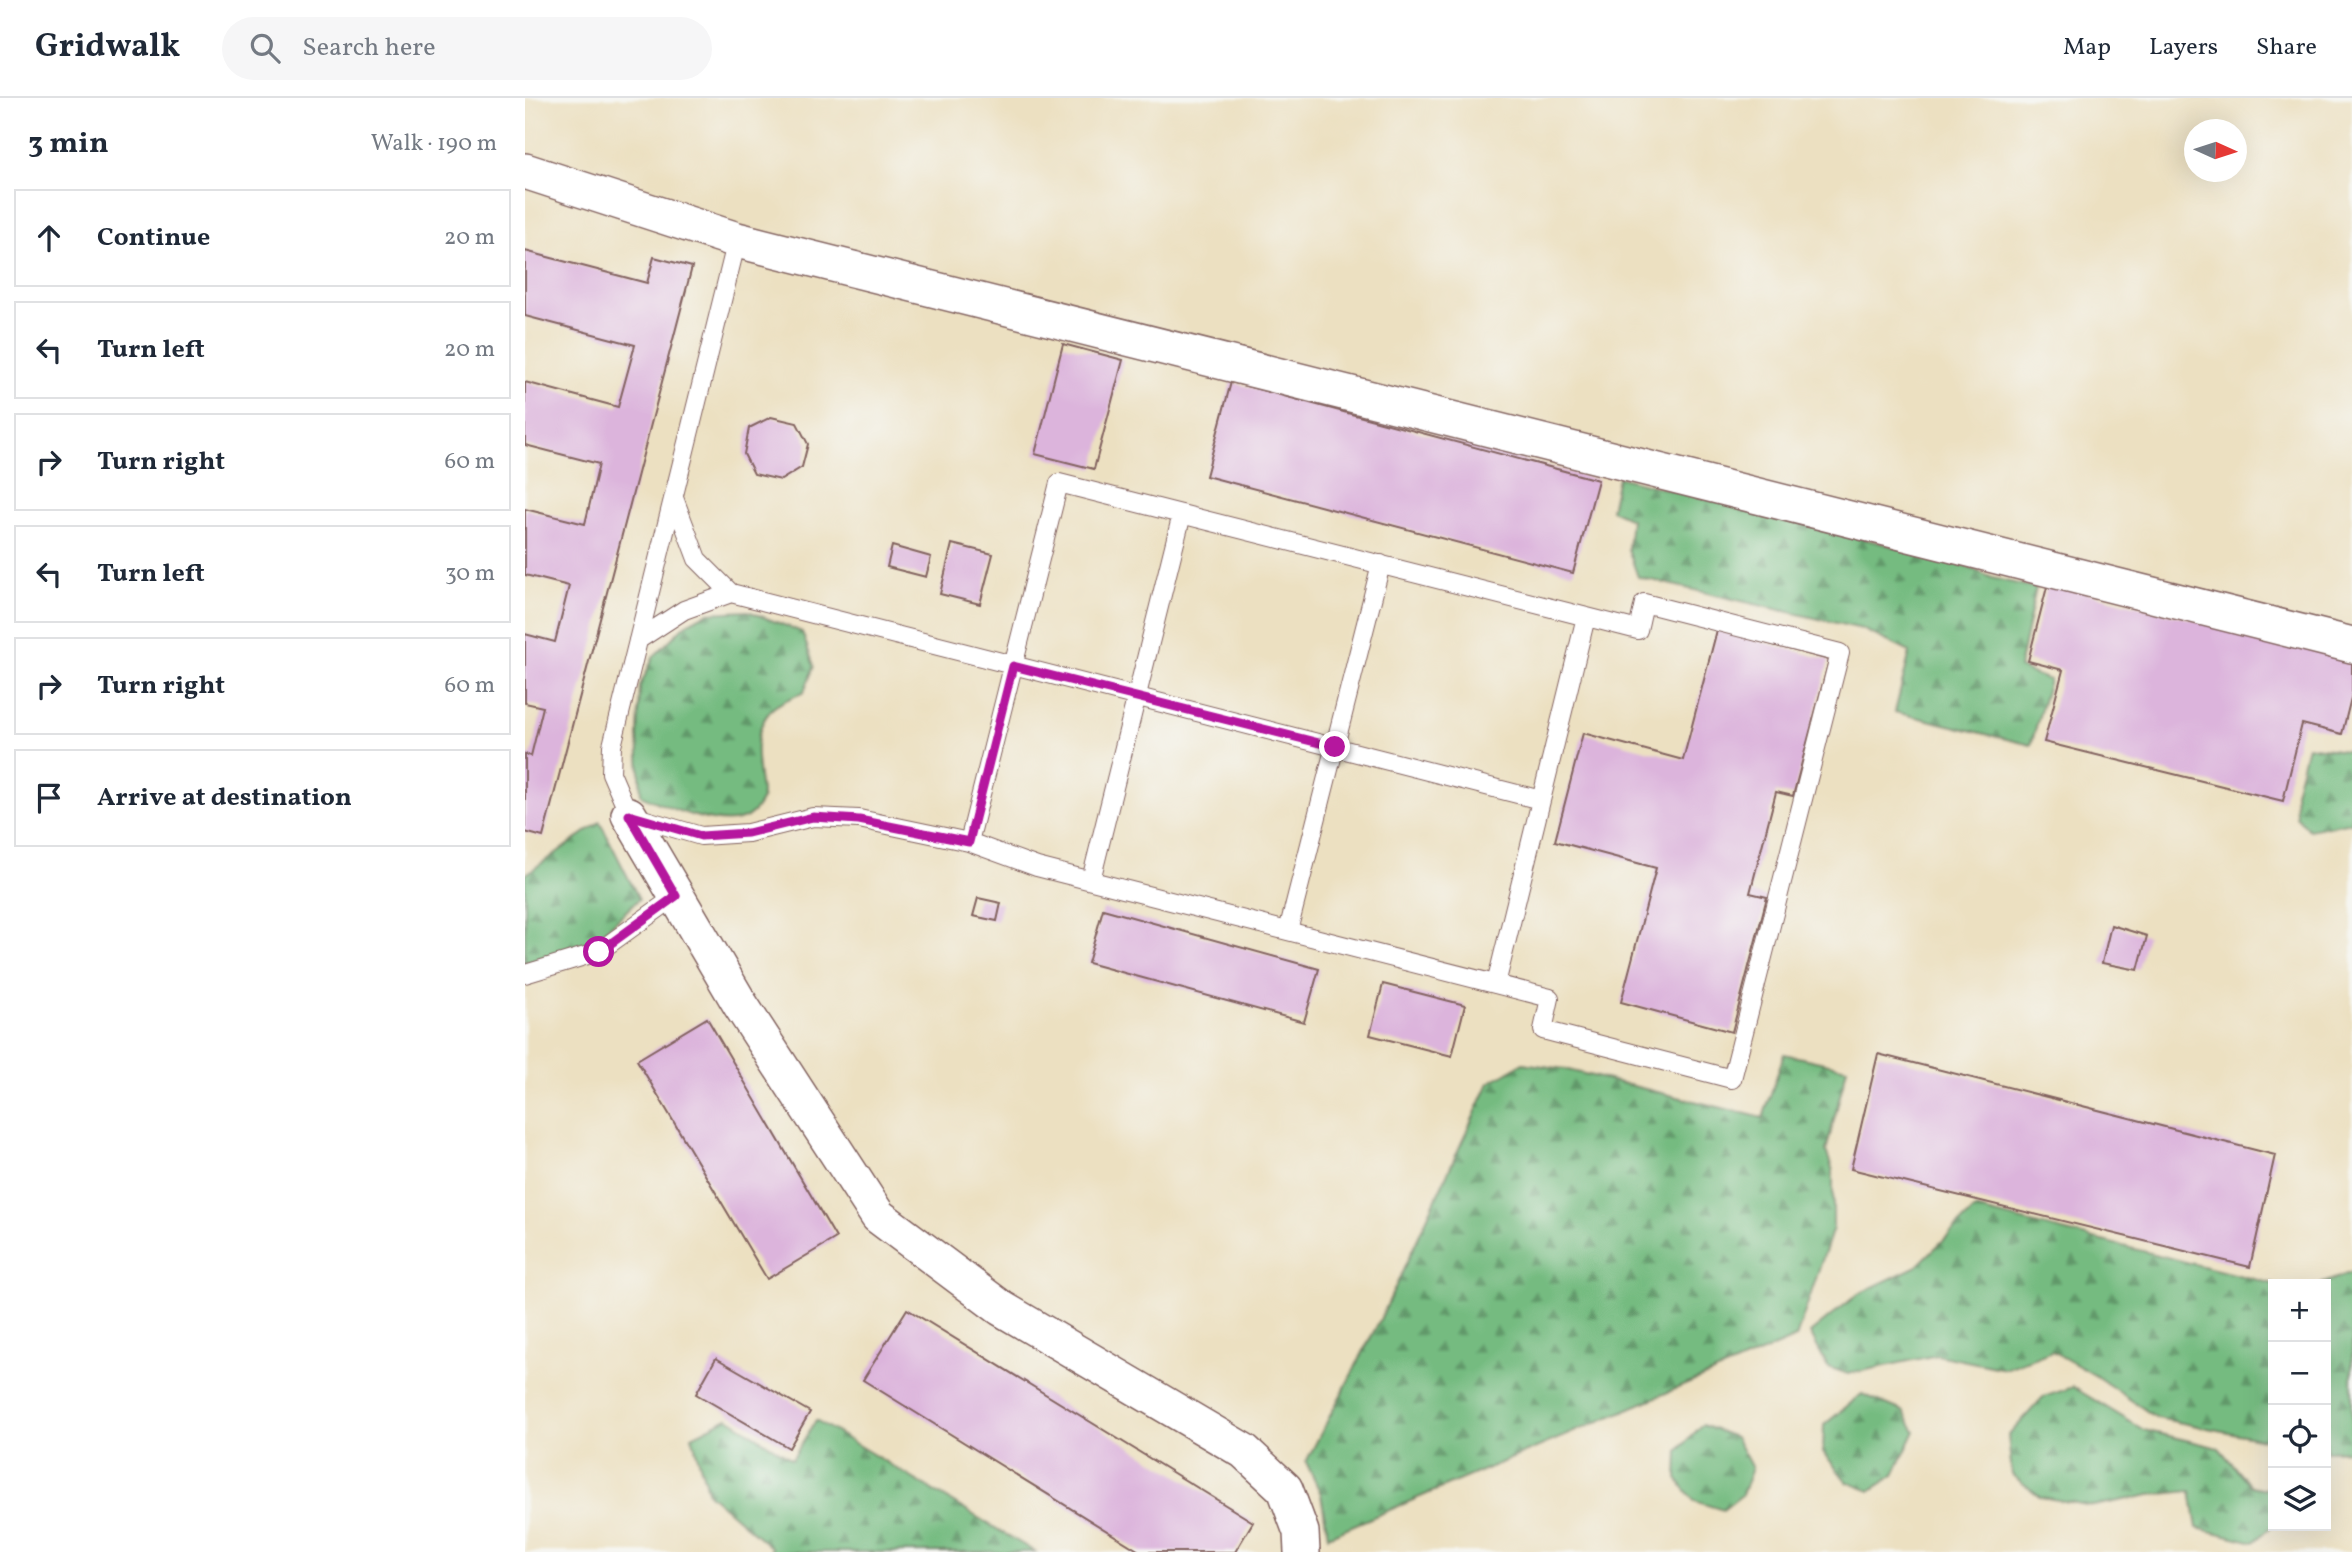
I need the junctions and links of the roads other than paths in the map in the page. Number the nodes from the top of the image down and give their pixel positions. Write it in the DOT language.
graph roads {
  1 [pos="525,171"];
  2 [pos="737,240"];
  3 [pos="674,498"];
  4 [pos="1182,514"];
  5 [pos="1381,564"];
  6 [pos="731,593"];
  7 [pos="1586,617"];
  8 [pos="638,640"];
  9 [pos="2352,645"];
  10 [pos="1013,666"];
  11 [pos="1136,697"];
  12 [pos="1335,747"];
  13 [pos="1541,800"];
  14 [pos="629,815"];
  15 [pos="969,842"];
  16 [pos="1091,880"];
  17 [pos="676,896"];
  18 [pos="1288,931"];
  19 [pos="525,974"];
  20 [pos="1496,984"];
  21 [pos="1302,1552"];
  1 -- 2 [label="street"];
  2 -- 3 [label="lane"];
  2 -- 9 [label="street"];
  3 -- 6 [label="lane"];
  3 -- 8 [label="lane"];
  4 -- 5 [label="lane"];
  4 -- 10 [label="lane"];
  4 -- 11 [label="lane"];
  5 -- 7 [label="lane"];
  5 -- 12 [label="lane"];
  6 -- 8 [label="lane"];
  6 -- 10 [label="lane"];
  7 -- 13 [label="lane"];
  7 -- 20 [label="lane"];
  8 -- 14 [label="lane"];
  10 -- 11 [label="lane"];
  10 -- 15 [label="lane"];
  11 -- 12 [label="lane"];
  11 -- 16 [label="lane"];
  12 -- 13 [label="lane"];
  12 -- 18 [label="lane"];
  13 -- 20 [label="lane"];
  14 -- 15 [label="lane"];
  14 -- 17 [label="street"];
  15 -- 16 [label="lane"];
  16 -- 18 [label="lane"];
  17 -- 19 [label="lane"];
  17 -- 21 [label="street"];
  18 -- 20 [label="lane"];
}
